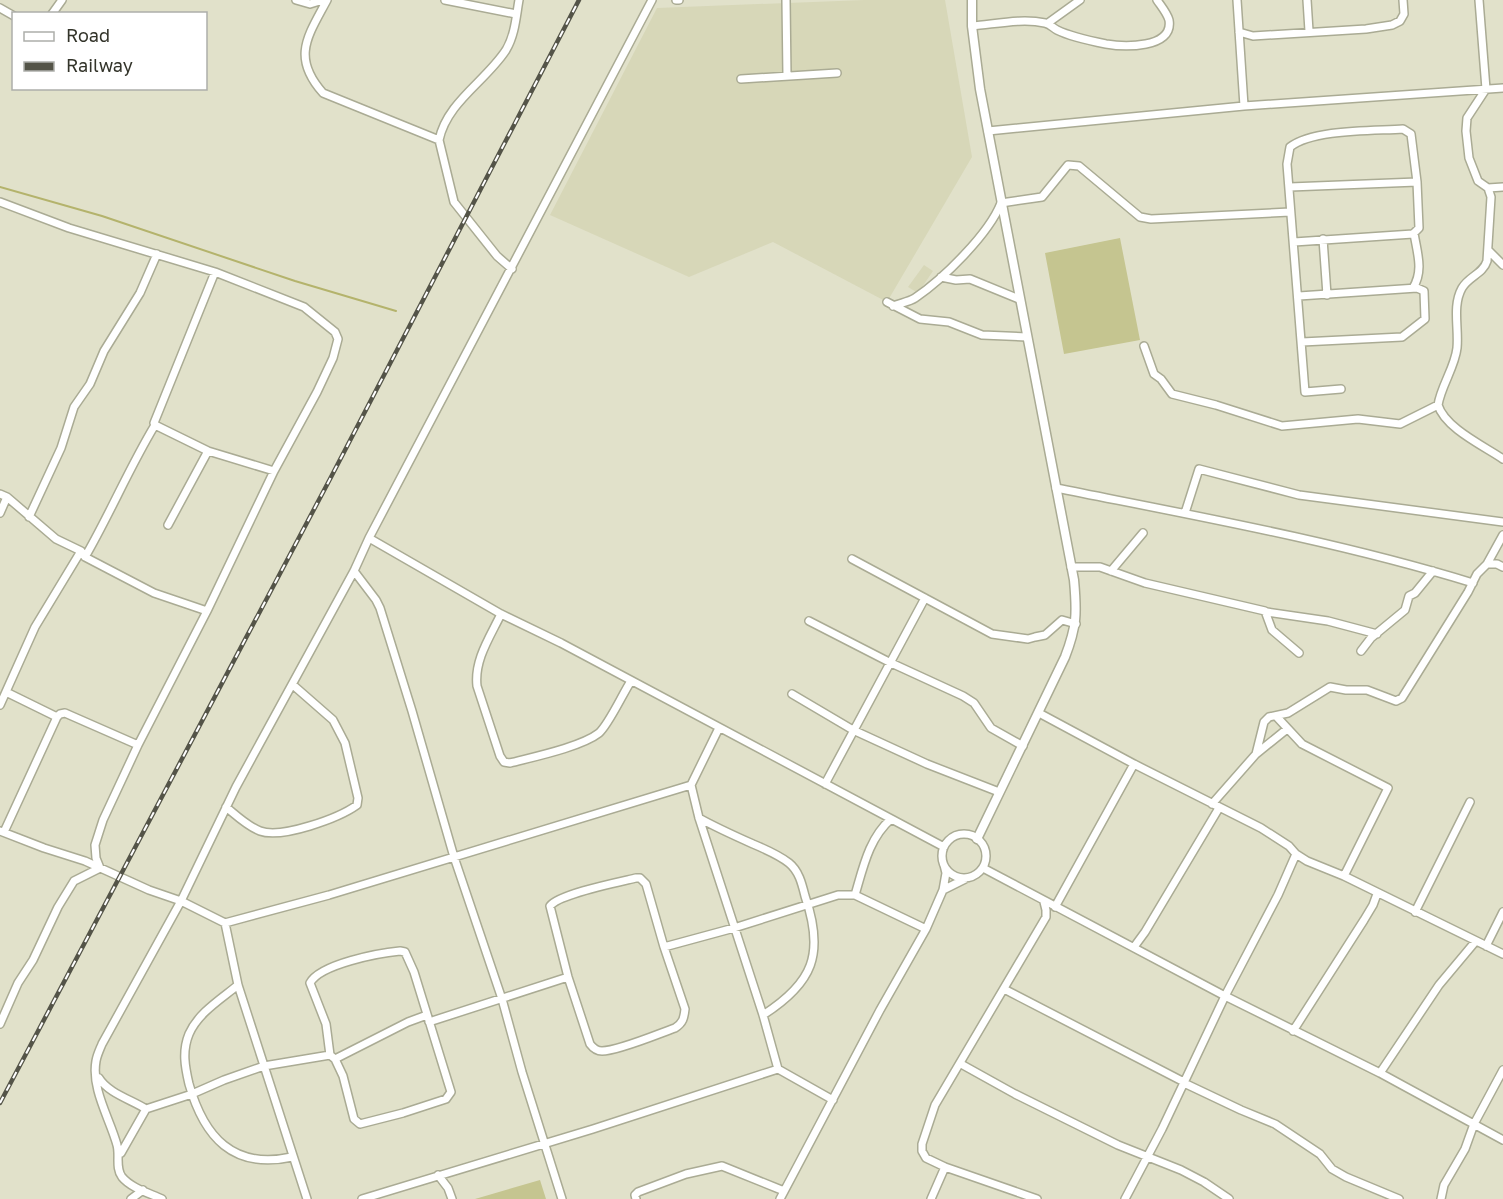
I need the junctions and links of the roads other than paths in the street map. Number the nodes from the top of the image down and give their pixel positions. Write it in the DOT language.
graph roads {
  1 [pos="296,0"];
  2 [pos="325,0"];
  3 [pos="445,0"];
  4 [pos="519,0"];
  5 [pos="652,0"];
  6 [pos="786,0"];
  7 [pos="972,0"];
  8 [pos="1080,0"];
  9 [pos="1157,0"];
  10 [pos="1237,0"];
  11 [pos="1307,0"];
  12 [pos="1404,0"];
  13 [pos="1479,0"];
  14 [pos="516,14"];
  15 [pos="1048,23"];
  16 [pos="972,26"];
  17 [pos="1309,31"];
  18 [pos="1239,32"];
  19 [pos="837,73"];
  20 [pos="787,76"];
  21 [pos="741,79"];
  22 [pos="1503,88"];
  23 [pos="1486,89"];
  24 [pos="1244,106"];
  25 [pos="988,131"];
  26 [pos="439,140"];
  27 [pos="1417,182"];
  28 [pos="1290,187"];
  29 [pos="1503,187"];
  30 [pos="1488,188"];
  31 [pos="0,202"];
  32 [pos="1001,203"];
  33 [pos="1290,212"];
  34 [pos="1414,233"];
  35 [pos="1323,239"];
  36 [pos="1293,242"];
  37 [pos="1489,251"];
  38 [pos="157,254"];
  39 [pos="1503,265"];
  40 [pos="512,269"];
  41 [pos="215,272"];
  42 [pos="941,277"];
  43 [pos="1413,288"];
  44 [pos="1327,295"];
  45 [pos="1299,296"];
  46 [pos="1019,299"];
  47 [pos="1027,337"];
  48 [pos="1302,342"];
  49 [pos="1144,346"];
  50 [pos="1341,389"];
  51 [pos="1438,405"];
  52 [pos="155,425"];
  53 [pos="208,451"];
  54 [pos="1503,459"];
  55 [pos="274,471"];
  56 [pos="1056,488"];
  57 [pos="4,495"];
  58 [pos="0,513"];
  59 [pos="1185,513"];
  60 [pos="29,517"];
  61 [pos="1503,522"];
  62 [pos="168,525"];
  63 [pos="1143,533"];
  64 [pos="1503,535"];
  65 [pos="369,538"];
  66 [pos="83,554"];
  67 [pos="852,559"];
  68 [pos="1487,564"];
  69 [pos="1071,567"];
  70 [pos="1503,567"];
  71 [pos="1111,571"];
  72 [pos="1433,571"];
  73 [pos="354,572"];
  74 [pos="1473,583"];
  75 [pos="925,598"];
  76 [pos="207,611"];
  77 [pos="1267,612"];
  78 [pos="501,614"];
  79 [pos="809,621"];
  80 [pos="1076,624"];
  81 [pos="1377,634"];
  82 [pos="1361,651"];
  83 [pos="1299,652"];
  84 [pos="890,662"];
  85 [pos="631,681"];
  86 [pos="293,685"];
  87 [pos="6,692"];
  88 [pos="792,694"];
  89 [pos="0,705"];
  90 [pos="1039,713"];
  91 [pos="1275,716"];
  92 [pos="57,717"];
  93 [pos="719,728"];
  94 [pos="1287,729"];
  95 [pos="854,730"];
  96 [pos="138,745"];
  97 [pos="1023,746"];
  98 [pos="1256,754"];
  99 [pos="1134,764"];
  100 [pos="825,784"];
  101 [pos="691,785"];
  102 [pos="999,792"];
  103 [pos="1470,802"];
  104 [pos="1216,806"];
  105 [pos="226,807"];
  106 [pos="699,818"];
  107 [pos="891,819"];
  108 [pos="2,831"];
  109 [pos="977,838"];
  110 [pos="944,847"];
  111 [pos="1296,854"];
  112 [pos="454,857"];
  113 [pos="944,865"];
  114 [pos="100,868"];
  115 [pos="983,868"];
  116 [pos="1344,876"];
  117 [pos="967,878"];
  118 [pos="944,890"];
  119 [pos="1377,894"];
  120 [pos="855,895"];
  121 [pos="181,901"];
  122 [pos="1044,902"];
  123 [pos="808,903"];
  124 [pos="1057,908"];
  125 [pos="1415,912"];
  126 [pos="1503,912"];
  127 [pos="1046,917"];
  128 [pos="225,923"];
  129 [pos="734,928"];
  130 [pos="926,929"];
  131 [pos="1475,942"];
  132 [pos="1486,946"];
  133 [pos="664,947"];
  134 [pos="1134,947"];
  135 [pos="1503,954"];
  136 [pos="568,977"];
  137 [pos="238,985"];
  138 [pos="1004,989"];
  139 [pos="1225,996"];
  140 [pos="502,999"];
  141 [pos="763,1015"];
  142 [pos="428,1018"];
  143 [pos="0,1024"];
  144 [pos="1293,1031"];
  145 [pos="332,1057"];
  146 [pos="961,1064"];
  147 [pos="264,1066"];
  148 [pos="96,1069"];
  149 [pos="778,1069"];
  150 [pos="1503,1070"];
  151 [pos="1380,1073"];
  152 [pos="1184,1083"];
  153 [pos="192,1094"];
  154 [pos="833,1100"];
  155 [pos="146,1108"];
  156 [pos="1474,1124"];
  157 [pos="1503,1140"];
  158 [pos="545,1143"];
  159 [pos="119,1154"];
  160 [pos="292,1157"];
  161 [pos="1147,1158"];
  162 [pos="945,1167"];
  163 [pos="438,1175"];
  164 [pos="143,1190"];
  165 [pos="784,1191"];
  166 [pos="131,1199"];
  167 [pos="162,1199"];
  168 [pos="307,1199"];
  169 [pos="362,1199"];
  170 [pos="452,1199"];
  171 [pos="562,1199"];
  172 [pos="636,1199"];
  173 [pos="780,1199"];
  174 [pos="931,1199"];
  175 [pos="1037,1199"];
  176 [pos="1125,1199"];
  177 [pos="1229,1199"];
  178 [pos="1399,1199"];
  179 [pos="1441,1199"];
  1 -- 2 [label="street"];
  2 -- 26 [label="street"];
  3 -- 14 [label="street"];
  4 -- 14 [label="street"];
  5 -- 40 [label="street"];
  6 -- 20 [label="street"];
  7 -- 16 [label="street"];
  8 -- 15 [label="street"];
  9 -- 15 [label="street"];
  10 -- 18 [label="street"];
  11 -- 17 [label="street"];
  12 -- 17 [label="street"];
  13 -- 23 [label="street"];
  14 -- 26 [label="street"];
  15 -- 16 [label="street"];
  16 -- 25 [label="street"];
  17 -- 18 [label="street"];
  18 -- 24 [label="street"];
  19 -- 20 [label="street"];
  20 -- 21 [label="street"];
  22 -- 23 [label="street"];
  23 -- 24 [label="street"];
  23 -- 30 [label="street"];
  24 -- 25 [label="street"];
  25 -- 32 [label="street"];
  26 -- 40 [label="street"];
  27 -- 28 [label="street"];
  27 -- 28 [label="street"];
  27 -- 34 [label="street"];
  28 -- 33 [label="street"];
  29 -- 30 [label="street"];
  30 -- 37 [label="street"];
  31 -- 38 [label="street"];
  32 -- 33 [label="street"];
  32 -- 42 [label="street"];
  32 -- 46 [label="street"];
  33 -- 36 [label="street"];
  34 -- 35 [label="street"];
  34 -- 43 [label="street"];
  35 -- 36 [label="street"];
  35 -- 44 [label="street"];
  36 -- 45 [label="street"];
  37 -- 39 [label="street"];
  37 -- 51 [label="street"];
  38 -- 41 [label="street"];
  38 -- 60 [label="street"];
  40 -- 65 [label="street"];
  41 -- 52 [label="street"];
  41 -- 55 [label="street"];
  42 -- 46 [label="street"];
  42 -- 47 [label="street"];
  43 -- 44 [label="street"];
  43 -- 48 [label="street"];
  44 -- 45 [label="street"];
  45 -- 48 [label="street"];
  46 -- 47 [label="street"];
  47 -- 56 [label="street"];
  48 -- 50 [label="street"];
  49 -- 51 [label="street"];
  51 -- 54 [label="street"];
  52 -- 53 [label="street"];
  52 -- 66 [label="street"];
  53 -- 55 [label="street"];
  53 -- 62 [label="street"];
  55 -- 76 [label="street"];
  56 -- 59 [label="street"];
  56 -- 69 [label="street"];
  57 -- 58 [label="street"];
  57 -- 60 [label="street"];
  59 -- 61 [label="street"];
  59 -- 72 [label="street"];
  60 -- 66 [label="street"];
  63 -- 71 [label="street"];
  64 -- 68 [label="street"];
  65 -- 73 [label="street"];
  65 -- 78 [label="street"];
  66 -- 76 [label="street"];
  66 -- 87 [label="street"];
  67 -- 75 [label="street"];
  68 -- 70 [label="street"];
  68 -- 74 [label="street"];
  69 -- 71 [label="street"];
  69 -- 80 [label="street"];
  71 -- 77 [label="street"];
  72 -- 74 [label="street"];
  72 -- 81 [label="street"];
  73 -- 86 [label="street"];
  73 -- 112 [label="street"];
  74 -- 91 [label="street"];
  75 -- 80 [label="street"];
  75 -- 84 [label="street"];
  76 -- 96 [label="street"];
  77 -- 81 [label="street"];
  77 -- 83 [label="street"];
  78 -- 85 [label="street"];
  78 -- 85 [label="street"];
  79 -- 84 [label="street"];
  80 -- 90 [label="street"];
  81 -- 82 [label="street"];
  84 -- 95 [label="street"];
  84 -- 97 [label="street"];
  85 -- 93 [label="street"];
  86 -- 105 [label="street"];
  86 -- 105 [label="street"];
  87 -- 89 [label="street"];
  87 -- 92 [label="street"];
  88 -- 95 [label="street"];
  90 -- 97 [label="street"];
  90 -- 99 [label="street"];
  91 -- 94 [label="street"];
  91 -- 98 [label="street"];
  92 -- 96 [label="street"];
  92 -- 108 [label="street"];
  93 -- 100 [label="street"];
  93 -- 101 [label="street"];
  94 -- 98 [label="street"];
  94 -- 116 [label="street"];
  95 -- 100 [label="street"];
  95 -- 102 [label="street"];
  96 -- 114 [label="street"];
  97 -- 102 [label="street"];
  98 -- 104 [label="street"];
  99 -- 104 [label="street"];
  99 -- 124 [label="street"];
  100 -- 107 [label="street"];
  101 -- 106 [label="street"];
  101 -- 112 [label="street"];
  102 -- 109 [label="street"];
  103 -- 125 [label="street"];
  104 -- 111 [label="street"];
  104 -- 134 [label="street"];
  105 -- 121 [label="street"];
  106 -- 123 [label="street"];
  106 -- 129 [label="street"];
  107 -- 110 [label="street"];
  107 -- 120 [label="street"];
  108 -- 114 [label="street"];
  109 -- 110 [label="street"];
  109 -- 115 [label="street"];
  110 -- 113 [label="street"];
  111 -- 116 [label="street"];
  111 -- 139 [label="street"];
  112 -- 128 [label="street"];
  112 -- 140 [label="street"];
  113 -- 117 [label="street"];
  113 -- 118 [label="street"];
  114 -- 121 [label="street"];
  114 -- 143 [label="street"];
  115 -- 117 [label="street"];
  115 -- 122 [label="street"];
  116 -- 119 [label="street"];
  117 -- 118 [label="street"];
  118 -- 130 [label="street"];
  119 -- 125 [label="street"];
  119 -- 144 [label="street"];
  120 -- 123 [label="street"];
  120 -- 130 [label="street"];
  121 -- 128 [label="street"];
  121 -- 148 [label="street"];
  122 -- 124 [label="street"];
  122 -- 127 [label="street"];
  123 -- 129 [label="street"];
  123 -- 141 [label="street"];
  124 -- 127 [label="street"];
  124 -- 134 [label="street"];
  125 -- 131 [label="street"];
  126 -- 132 [label="street"];
  127 -- 138 [label="street"];
  128 -- 137 [label="street"];
  129 -- 133 [label="street"];
  129 -- 141 [label="street"];
  130 -- 154 [label="street"];
  131 -- 132 [label="street"];
  131 -- 151 [label="street"];
  132 -- 135 [label="street"];
  133 -- 136 [label="street"];
  133 -- 136 [label="street"];
  134 -- 139 [label="street"];
  136 -- 140 [label="street"];
  137 -- 147 [label="street"];
  137 -- 153 [label="street"];
  138 -- 146 [label="street"];
  138 -- 152 [label="street"];
  139 -- 144 [label="street"];
  139 -- 152 [label="street"];
  140 -- 142 [label="street"];
  140 -- 158 [label="street"];
  141 -- 149 [label="street"];
  142 -- 145 [label="street"];
  142 -- 145 [label="street"];
  142 -- 145 [label="street"];
  144 -- 151 [label="street"];
  145 -- 147 [label="street"];
  146 -- 161 [label="street"];
  146 -- 162 [label="street"];
  147 -- 153 [label="street"];
  147 -- 160 [label="street"];
  148 -- 155 [label="street"];
  148 -- 159 [label="street"];
  149 -- 154 [label="street"];
  149 -- 158 [label="street"];
  150 -- 156 [label="street"];
  151 -- 156 [label="street"];
  152 -- 161 [label="street"];
  152 -- 178 [label="street"];
  153 -- 155 [label="street"];
  153 -- 160 [label="street"];
  154 -- 165 [label="street"];
  155 -- 159 [label="street"];
  156 -- 157 [label="street"];
  156 -- 179 [label="street"];
  158 -- 163 [label="street"];
  158 -- 171 [label="street"];
  159 -- 164 [label="street"];
  160 -- 168 [label="street"];
  161 -- 176 [label="street"];
  161 -- 177 [label="street"];
  162 -- 174 [label="street"];
  162 -- 175 [label="street"];
  163 -- 169 [label="street"];
  163 -- 170 [label="street"];
  164 -- 166 [label="street"];
  164 -- 167 [label="street"];
  165 -- 172 [label="street"];
  165 -- 173 [label="street"];
}
